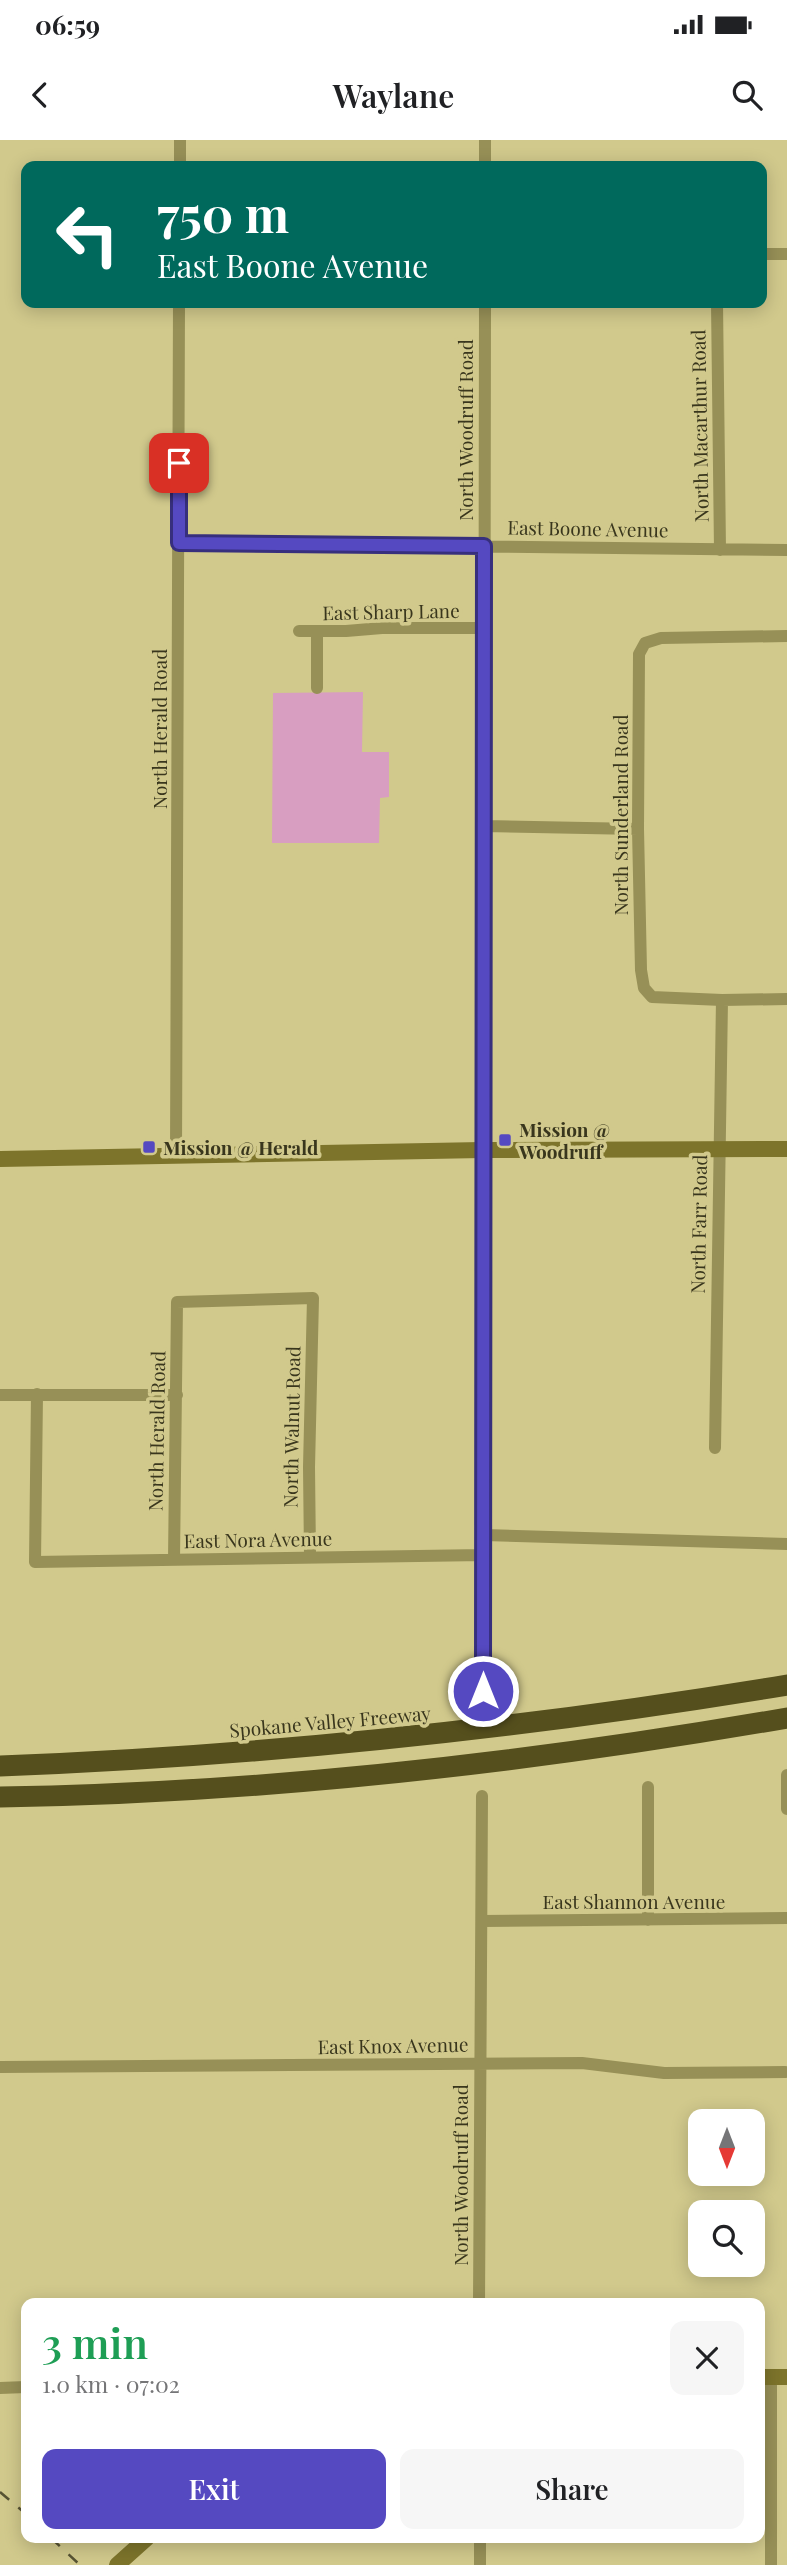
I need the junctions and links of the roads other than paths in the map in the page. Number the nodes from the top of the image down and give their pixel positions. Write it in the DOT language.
graph roads {
  1 [pos="180,140"];
  2 [pos="485,140"];
  3 [pos="180,161"];
  4 [pos="485,161"];
  5 [pos="767,254"];
  6 [pos="787,254"];
  7 [pos="179,308"];
  8 [pos="485,308"];
  9 [pos="717,308"];
  10 [pos="179,543"];
  11 [pos="484,546"];
  12 [pos="719,550"];
  13 [pos="787,550"];
  14 [pos="484,628"];
  15 [pos="299,631"];
  16 [pos="317,631"];
  17 [pos="787,636"];
  18 [pos="317,688"];
  19 [pos="485,826"];
  20 [pos="638,829"];
  21 [pos="787,999"];
  22 [pos="722,1000"];
  23 [pos="719,1149"];
  24 [pos="787,1149"];
  25 [pos="482,1150"];
  26 [pos="176,1156"];
  27 [pos="0,1158"];
  28 [pos="177,1302"];
  29 [pos="37,1394"];
  30 [pos="0,1395"];
  31 [pos="177,1395"];
  32 [pos="715,1448"];
  33 [pos="484,1535"];
  34 [pos="787,1544"];
  35 [pos="483,1555"];
  36 [pos="310,1556"];
  37 [pos="174,1560"];
  38 [pos="787,1685"];
  39 [pos="483,1691"];
  40 [pos="787,1718"];
  41 [pos="0,1766"];
  42 [pos="787,1775"];
  43 [pos="648,1787"];
  44 [pos="482,1796"];
  45 [pos="0,1797"];
  46 [pos="787,1809"];
  47 [pos="787,1918"];
  48 [pos="648,1920"];
  49 [pos="482,1921"];
  50 [pos="480,2063"];
  51 [pos="0,2067"];
  52 [pos="785,2072"];
  53 [pos="479,2298"];
  54 [pos="772,2377"];
  55 [pos="21,2387"];
  56 [pos="0,2388"];
  57 [pos="141,2543"];
  58 [pos="480,2543"];
  59 [pos="117,2565"];
  60 [pos="480,2565"];
  61 [pos="771,2565"];
  1 -- 3 [label="street"];
  2 -- 4 [label="street"];
  5 -- 6 [label="street"];
  7 -- 10 [label="street, North Herald Road"];
  8 -- 11 [label="street, North Woodruff Road"];
  9 -- 12 [label="street, North Macarthur Road"];
  10 -- 11 [label="street, East Boone Avenue"];
  10 -- 26 [label="street, North Herald Road"];
  11 -- 12 [label="street, East Boone Avenue"];
  11 -- 14 [label="street, North Woodruff Road"];
  12 -- 13 [label="street, East Boone Avenue"];
  14 -- 16 [label="street, East Sharp Lane"];
  14 -- 19 [label="street, North Woodruff Road"];
  15 -- 16 [label="street, East Sharp Lane"];
  16 -- 18 [label="street"];
  17 -- 20 [label="street, North Sunderland Road"];
  19 -- 20 [label="street"];
  19 -- 25 [label="street, North Woodruff Road"];
  20 -- 22 [label="street, North Sunderland Road"];
  21 -- 22 [label="street"];
  22 -- 23 [label="street, North Farr Road"];
  23 -- 24 [label="street"];
  23 -- 25 [label="street"];
  23 -- 32 [label="street, North Farr Road"];
  25 -- 26 [label="street"];
  25 -- 33 [label="street, North Woodruff Road"];
  26 -- 27 [label="street"];
  28 -- 31 [label="street, North Herald Road"];
  28 -- 36 [label="street, North Walnut Road"];
  29 -- 30 [label="street"];
  29 -- 31 [label="street"];
  29 -- 37 [label="street, East Nora Avenue"];
  31 -- 37 [label="street, North Herald Road"];
  33 -- 34 [label="street"];
  33 -- 35 [label="street, North Woodruff Road"];
  35 -- 36 [label="street, East Nora Avenue"];
  35 -- 39 [label="street, North Woodruff Road"];
  36 -- 37 [label="street, East Nora Avenue"];
  38 -- 41 [label="highway, Spokane Valley Freeway"];
  40 -- 45 [label="highway"];
  42 -- 46 [label="street"];
  43 -- 48 [label="street"];
  44 -- 49 [label="street, North Woodruff Road"];
  47 -- 48 [label="street, East Shannon Avenue"];
  48 -- 49 [label="street, East Shannon Avenue"];
  49 -- 50 [label="street, North Woodruff Road"];
  50 -- 51 [label="street, East Knox Avenue"];
  50 -- 52 [label="street, East Knox Avenue"];
  50 -- 53 [label="street, North Woodruff Road"];
  54 -- 61 [label="street"];
  55 -- 56 [label="street"];
  57 -- 59 [label="street"];
  58 -- 60 [label="street"];
}
